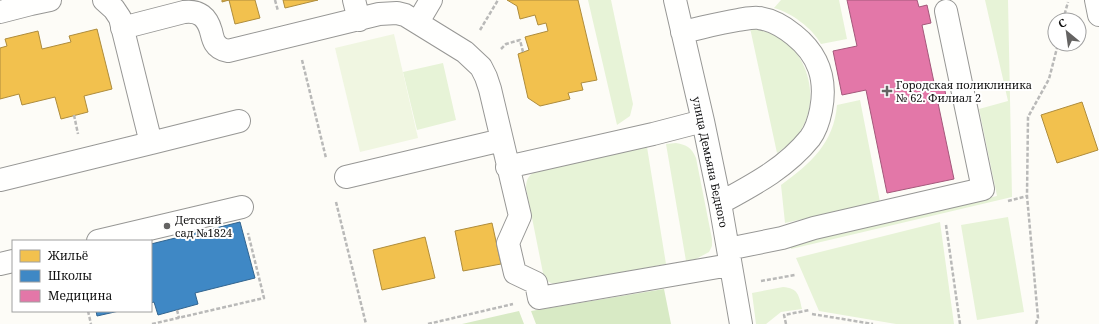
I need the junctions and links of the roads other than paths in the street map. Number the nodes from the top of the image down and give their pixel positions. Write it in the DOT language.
graph roads {
  1 [pos="104,0"];
  2 [pos="431,0"];
  3 [pos="675,0"];
  4 [pos="1096,0"];
  5 [pos="37,1"];
  6 [pos="395,6"];
  7 [pos="356,10"];
  8 [pos="946,11"];
  9 [pos="0,12"];
  10 [pos="1099,14"];
  11 [pos="418,22"];
  12 [pos="122,28"];
  13 [pos="682,32"];
  14 [pos="238,121"];
  15 [pos="703,121"];
  16 [pos="502,140"];
  17 [pos="151,143"];
  18 [pos="507,167"];
  19 [pos="346,177"];
  20 [pos="0,180"];
  21 [pos="720,203"];
  22 [pos="242,207"];
  23 [pos="102,240"];
  24 [pos="729,257"];
  25 [pos="12,261"];
  26 [pos="0,264"];
  27 [pos="741,324"];
  1 -- 12 [label="street"];
  2 -- 11 [label="street"];
  3 -- 13 [label="street, улица Демьяна Бедного"];
  4 -- 10 [label="street"];
  5 -- 9 [label="street"];
  6 -- 7 [label="street"];
  6 -- 11 [label="street"];
  7 -- 12 [label="street"];
  8 -- 24 [label="street"];
  11 -- 16 [label="street"];
  12 -- 17 [label="street"];
  13 -- 15 [label="street, улица Демьяна Бедного"];
  13 -- 21 [label="street"];
  14 -- 17 [label="street"];
  15 -- 18 [label="street"];
  15 -- 21 [label="street, улица Демьяна Бедного"];
  16 -- 18 [label="street"];
  16 -- 19 [label="street"];
  17 -- 20 [label="street"];
  18 -- 24 [label="street"];
  21 -- 24 [label="street, улица Демьяна Бедного"];
  22 -- 23 [label="street"];
  24 -- 27 [label="street, улица Демьяна Бедного"];
  25 -- 26 [label="street"];
}
